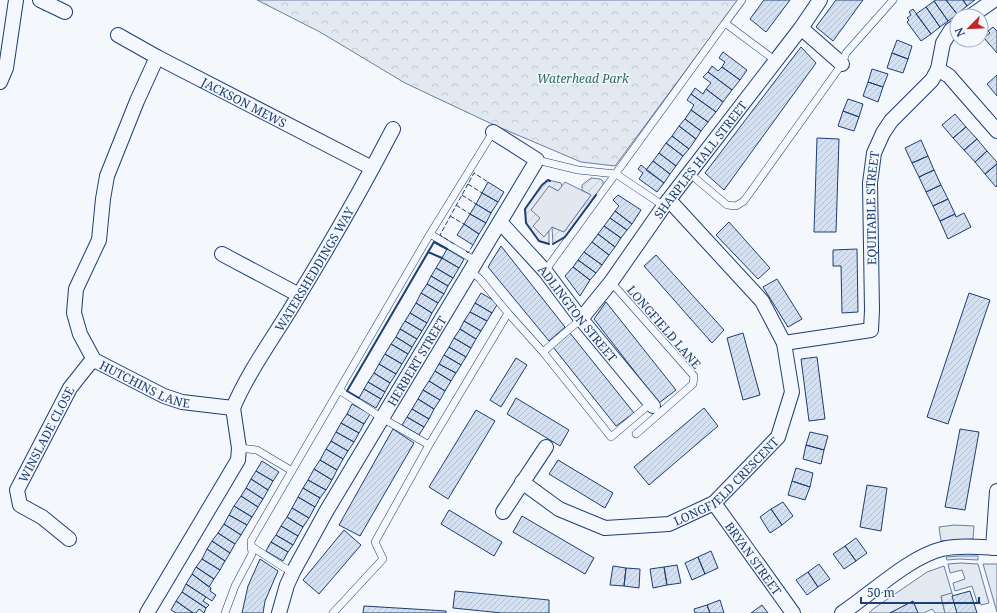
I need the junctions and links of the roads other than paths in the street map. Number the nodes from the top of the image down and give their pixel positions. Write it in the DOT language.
graph roads {
  1 [pos="16,0"];
  2 [pos="40,0"];
  3 [pos="742,0"];
  4 [pos="820,0"];
  5 [pos="893,0"];
  6 [pos="994,0"];
  7 [pos="983,8"];
  8 [pos="65,12"];
  9 [pos="725,23"];
  10 [pos="801,28"];
  11 [pos="949,33"];
  12 [pos="118,35"];
  13 [pos="157,57"];
  14 [pos="776,61"];
  15 [pos="842,64"];
  16 [pos="938,69"];
  17 [pos="0,82"];
  18 [pos="393,129"];
  19 [pos="997,130"];
  20 [pos="492,132"];
  21 [pos="538,160"];
  22 [pos="372,168"];
  23 [pos="689,173"];
  24 [pos="616,174"];
  25 [pos="666,203"];
  26 [pos="500,222"];
  27 [pos="430,234"];
  28 [pos="222,254"];
  29 [pos="473,266"];
  30 [pos="545,271"];
  31 [pos="611,282"];
  32 [pos="299,295"];
  33 [pos="508,313"];
  34 [pos="581,319"];
  35 [pos="784,343"];
  36 [pos="543,352"];
  37 [pos="94,360"];
  38 [pos="339,390"];
  39 [pos="652,405"];
  40 [pos="232,408"];
  41 [pos="382,418"];
  42 [pos="636,434"];
  43 [pos="429,445"];
  44 [pos="546,447"];
  45 [pos="239,448"];
  46 [pos="292,471"];
  47 [pos="522,482"];
  48 [pos="997,491"];
  49 [pos="714,503"];
  50 [pos="503,512"];
  51 [pos="69,539"];
  52 [pos="251,548"];
  53 [pos="995,548"];
  54 [pos="293,572"];
  55 [pos="845,612"];
  56 [pos="147,613"];
  57 [pos="225,613"];
  58 [pos="279,613"];
  59 [pos="333,613"];
  60 [pos="793,613"];
  1 -- 17 [label="street"];
  2 -- 8 [label="street"];
  3 -- 9 [label="lane"];
  4 -- 10 [label="street, SHARPLES HALL STREET"];
  5 -- 15 [label="lane"];
  6 -- 7 [label="street"];
  9 -- 14 [label="lane"];
  9 -- 24 [label="lane"];
  10 -- 14 [label="street, SHARPLES HALL STREET"];
  10 -- 15 [label="street"];
  11 -- 16 [label="street, EQUITABLE STREET"];
  12 -- 13 [label="street, JACKSON MEWS"];
  13 -- 22 [label="street, JACKSON MEWS"];
  13 -- 37 [label="street, HUTCHINS LANE"];
  14 -- 23 [label="street, SHARPLES HALL STREET"];
  15 -- 23 [label="lane"];
  16 -- 19 [label="street"];
  16 -- 35 [label="street, EQUITABLE STREET"];
  18 -- 22 [label="street, WATERSHEDDINGS WAY"];
  20 -- 21 [label="street"];
  20 -- 27 [label="lane"];
  21 -- 24 [label="lane"];
  21 -- 26 [label="street, HERBERT STREET"];
  22 -- 32 [label="street, WATERSHEDDINGS WAY"];
  23 -- 25 [label="street, SHARPLES HALL STREET"];
  24 -- 25 [label="lane"];
  24 -- 30 [label="lane"];
  25 -- 31 [label="street, SHARPLES HALL STREET"];
  25 -- 35 [label="street, LONGFIELD CRESCENT"];
  26 -- 29 [label="street, HERBERT STREET"];
  26 -- 30 [label="street, ADLINGTON STREET"];
  27 -- 29 [label="lane"];
  27 -- 38 [label="lane"];
  28 -- 32 [label="street"];
  29 -- 33 [label="lane"];
  29 -- 41 [label="street, HERBERT STREET"];
  30 -- 34 [label="street, ADLINGTON STREET"];
  31 -- 34 [label="street, SHARPLES HALL STREET"];
  31 -- 42 [label="lane, LONGFIELD LANE"];
  32 -- 40 [label="street, WATERSHEDDINGS WAY"];
  33 -- 36 [label="lane"];
  33 -- 43 [label="lane"];
  34 -- 36 [label="lane"];
  34 -- 39 [label="street, ADLINGTON STREET"];
  35 -- 49 [label="street, LONGFIELD CRESCENT"];
  36 -- 39 [label="lane"];
  37 -- 40 [label="street, HUTCHINS LANE"];
  37 -- 51 [label="street, WINSLADE CLOSE"];
  38 -- 41 [label="lane"];
  38 -- 46 [label="lane"];
  40 -- 45 [label="street"];
  41 -- 43 [label="lane"];
  41 -- 54 [label="street, HERBERT STREET"];
  43 -- 59 [label="lane"];
  44 -- 47 [label="street"];
  45 -- 46 [label="lane"];
  45 -- 56 [label="street"];
  46 -- 52 [label="lane"];
  47 -- 49 [label="street, LONGFIELD CRESCENT"];
  47 -- 50 [label="street"];
  48 -- 53 [label="street"];
  49 -- 60 [label="street, BRYAN STREET"];
  52 -- 54 [label="lane"];
  52 -- 57 [label="lane"];
  53 -- 55 [label="street"];
  54 -- 58 [label="street, HERBERT STREET"];
}
